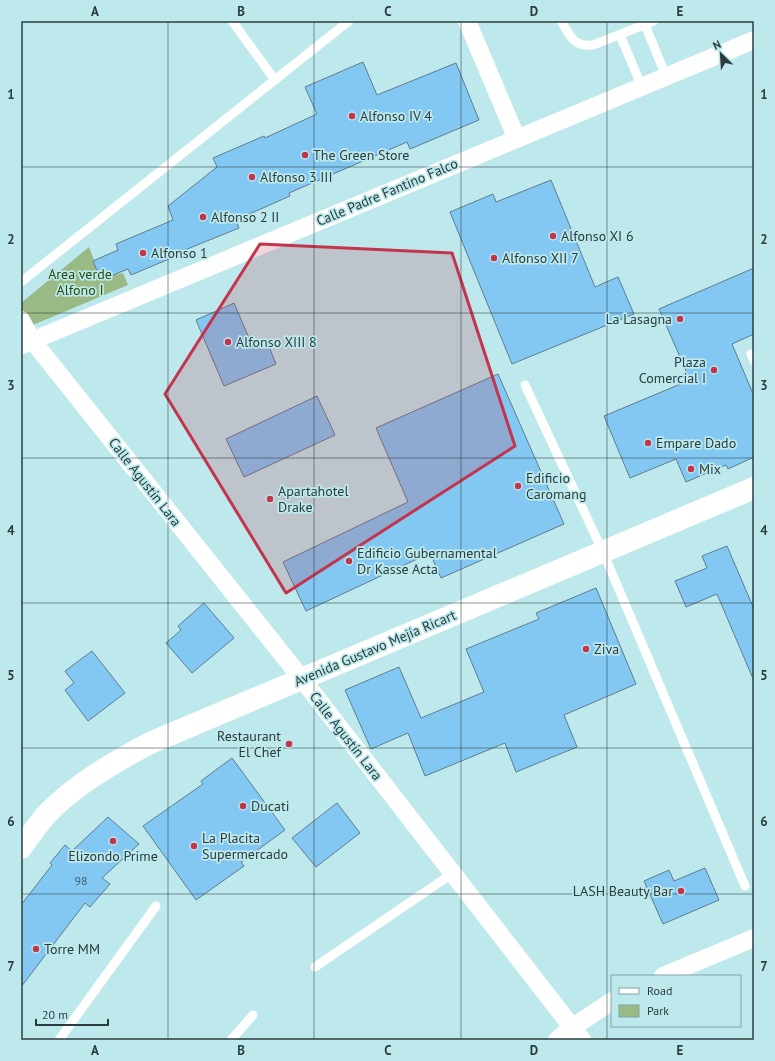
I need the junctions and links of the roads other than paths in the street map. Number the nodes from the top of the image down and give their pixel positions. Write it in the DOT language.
graph roads {
  1 [pos="232,21"];
  2 [pos="349,21"];
  3 [pos="467,21"];
  4 [pos="561,21"];
  5 [pos="654,21"];
  6 [pos="645,25"];
  7 [pos="620,35"];
  8 [pos="754,40"];
  9 [pos="666,76"];
  10 [pos="275,80"];
  11 [pos="642,87"];
  12 [pos="517,138"];
  13 [pos="21,282"];
  14 [pos="21,320"];
  15 [pos="27,343"];
  16 [pos="525,385"];
  17 [pos="754,488"];
  18 [pos="603,552"];
  19 [pos="302,679"];
  20 [pos="21,848"];
  21 [pos="453,873"];
  22 [pos="745,886"];
  23 [pos="156,906"];
  24 [pos="754,938"];
  25 [pos="315,967"];
  26 [pos="665,975"];
  27 [pos="611,1002"];
  28 [pos="253,1015"];
  29 [pos="577,1034"];
  30 [pos="59,1040"];
  31 [pos="231,1040"];
  32 [pos="557,1040"];
  1 -- 10 [label="lane"];
  2 -- 10 [label="lane"];
  3 -- 12 [label="street"];
  4 -- 7 [label="lane"];
  5 -- 6 [label="lane"];
  6 -- 7 [label="lane"];
  6 -- 9 [label="lane"];
  7 -- 11 [label="lane"];
  8 -- 9 [label="street, Calle Padre Fantino Falco"];
  9 -- 11 [label="street, Calle Padre Fantino Falco"];
  10 -- 13 [label="lane"];
  11 -- 12 [label="street, Calle Padre Fantino Falco"];
  12 -- 15 [label="street, Calle Padre Fantino Falco"];
  14 -- 15 [label="street, Calle Agustín Lara"];
  15 -- 19 [label="street, Calle Agustín Lara"];
  16 -- 18 [label="lane"];
  17 -- 18 [label="street, Avenida Gustavo Mejía Ricart"];
  18 -- 19 [label="street, Avenida Gustavo Mejía Ricart"];
  18 -- 22 [label="lane"];
  19 -- 20 [label="street, Avenida Gustavo Mejía Ricart"];
  19 -- 21 [label="street, Calle Agustín Lara"];
  21 -- 25 [label="lane"];
  21 -- 29 [label="street, Calle Agustín Lara"];
  23 -- 30 [label="lane"];
  24 -- 26 [label="street"];
  27 -- 29 [label="street"];
  28 -- 31 [label="lane"];
  29 -- 32 [label="street"];
}
